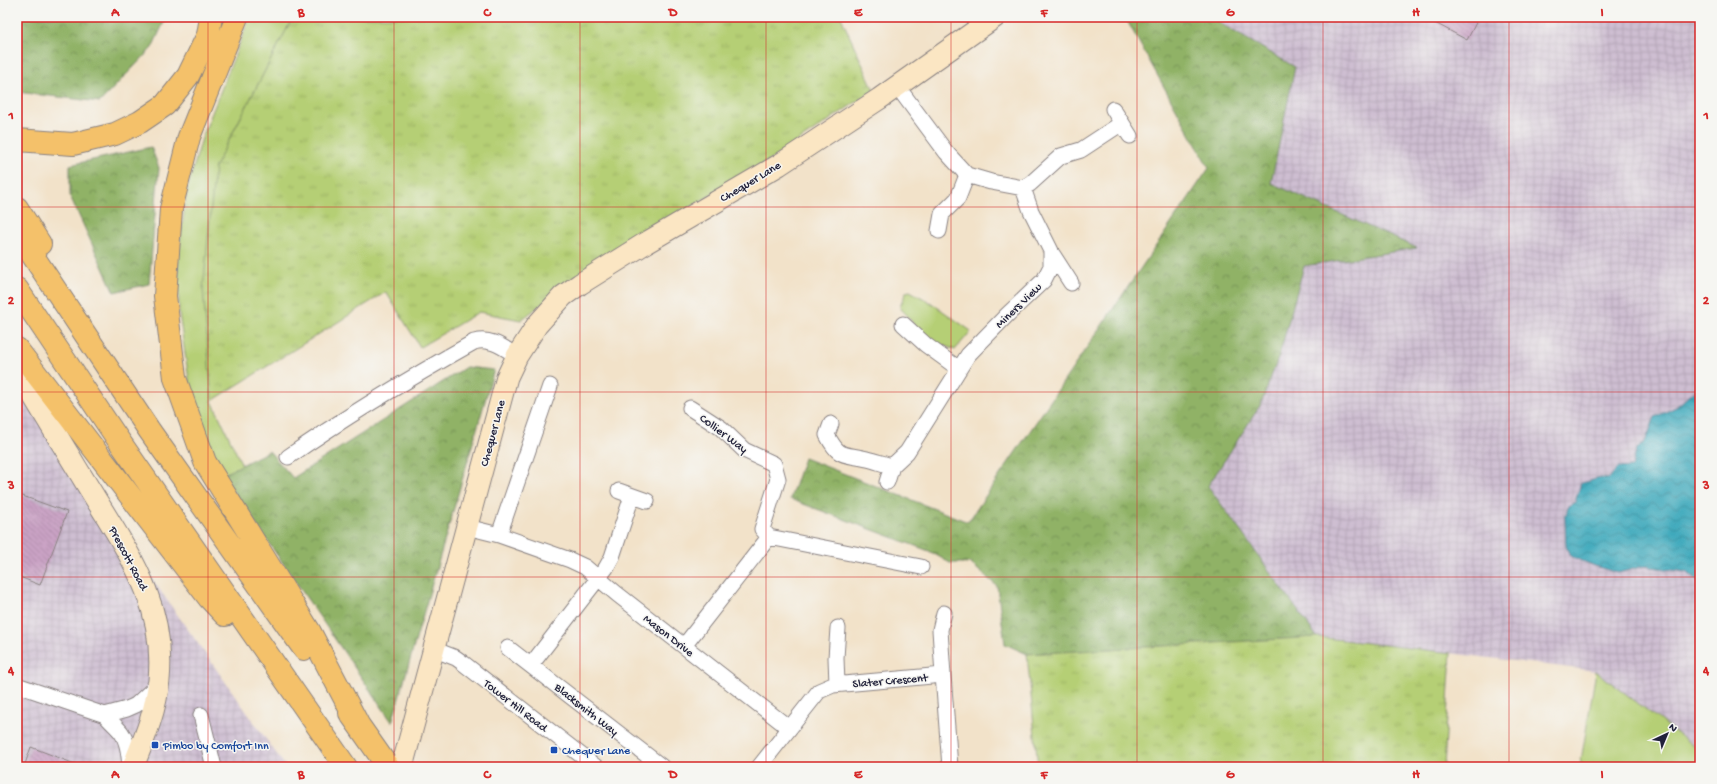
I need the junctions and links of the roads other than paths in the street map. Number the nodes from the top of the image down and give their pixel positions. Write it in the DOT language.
graph roads {
  1 [pos="211,17"];
  2 [pos="237,17"];
  3 [pos="995,17"];
  4 [pos="897,86"];
  5 [pos="1113,109"];
  6 [pos="1122,123"];
  7 [pos="1130,136"];
  8 [pos="17,140"];
  9 [pos="967,175"];
  10 [pos="1023,188"];
  11 [pos="17,208"];
  12 [pos="939,231"];
  13 [pos="17,232"];
  14 [pos="1051,251"];
  15 [pos="1071,283"];
  16 [pos="17,289"];
  17 [pos="903,324"];
  18 [pos="89,339"];
  19 [pos="17,349"];
  20 [pos="517,356"];
  21 [pos="17,368"];
  22 [pos="959,369"];
  23 [pos="550,386"];
  24 [pos="690,408"];
  25 [pos="831,424"];
  26 [pos="288,457"];
  27 [pos="892,466"];
  28 [pos="887,482"];
  29 [pos="647,501"];
  30 [pos="467,527"];
  31 [pos="499,535"];
  32 [pos="769,537"];
  33 [pos="920,567"];
  34 [pos="598,578"];
  35 [pos="944,613"];
  36 [pos="838,628"];
  37 [pos="684,646"];
  38 [pos="508,648"];
  39 [pos="433,649"];
  40 [pos="271,661"];
  41 [pos="531,665"];
  42 [pos="943,675"];
  43 [pos="159,680"];
  44 [pos="838,684"];
  45 [pos="17,685"];
  46 [pos="105,715"];
  47 [pos="201,715"];
  48 [pos="358,724"];
  49 [pos="789,728"];
  50 [pos="130,767"];
  51 [pos="133,767"];
  52 [pos="214,767"];
  53 [pos="346,767"];
  54 [pos="388,767"];
  55 [pos="402,767"];
  56 [pos="596,767"];
  57 [pos="662,767"];
  58 [pos="759,767"];
  59 [pos="950,767"];
  1 -- 8 [label="highway"];
  2 -- 48 [label="highway"];
  3 -- 4 [label="street, Chequer Lane"];
  4 -- 9 [label="street"];
  4 -- 20 [label="street, Chequer Lane"];
  5 -- 6 [label="street"];
  6 -- 7 [label="street"];
  6 -- 10 [label="street"];
  9 -- 10 [label="street"];
  9 -- 12 [label="street"];
  10 -- 14 [label="street"];
  11 -- 18 [label="highway"];
  13 -- 18 [label="highway"];
  14 -- 15 [label="street"];
  14 -- 22 [label="street, Miners View"];
  16 -- 40 [label="highway"];
  17 -- 22 [label="street"];
  18 -- 48 [label="highway"];
  19 -- 40 [label="highway"];
  20 -- 26 [label="street"];
  20 -- 30 [label="street, Chequer Lane"];
  21 -- 43 [label="street, Prescott Road"];
  22 -- 27 [label="street, Miners View"];
  23 -- 31 [label="street"];
  24 -- 32 [label="street, Collier Way"];
  25 -- 27 [label="street"];
  27 -- 28 [label="street"];
  29 -- 34 [label="street"];
  30 -- 31 [label="street, Mason Drive"];
  30 -- 39 [label="street, Chequer Lane"];
  31 -- 34 [label="street, Mason Drive"];
  32 -- 33 [label="street"];
  32 -- 37 [label="street"];
  34 -- 37 [label="street, Mason Drive"];
  34 -- 41 [label="street"];
  35 -- 42 [label="street, Slater Crescent"];
  36 -- 44 [label="street, Slater Crescent"];
  37 -- 49 [label="street, Mason Drive"];
  38 -- 41 [label="street, Blacksmith Way"];
  39 -- 55 [label="street, Chequer Lane"];
  39 -- 56 [label="street, Tower Hill Road"];
  40 -- 53 [label="highway"];
  41 -- 57 [label="street, Blacksmith Way"];
  42 -- 44 [label="street, Slater Crescent"];
  42 -- 59 [label="street, Slater Crescent"];
  43 -- 46 [label="street"];
  43 -- 51 [label="street, Prescott Road"];
  44 -- 49 [label="street, Slater Crescent"];
  45 -- 46 [label="street"];
  46 -- 50 [label="street"];
  47 -- 52 [label="street"];
  48 -- 54 [label="highway"];
  49 -- 58 [label="street"];
}
